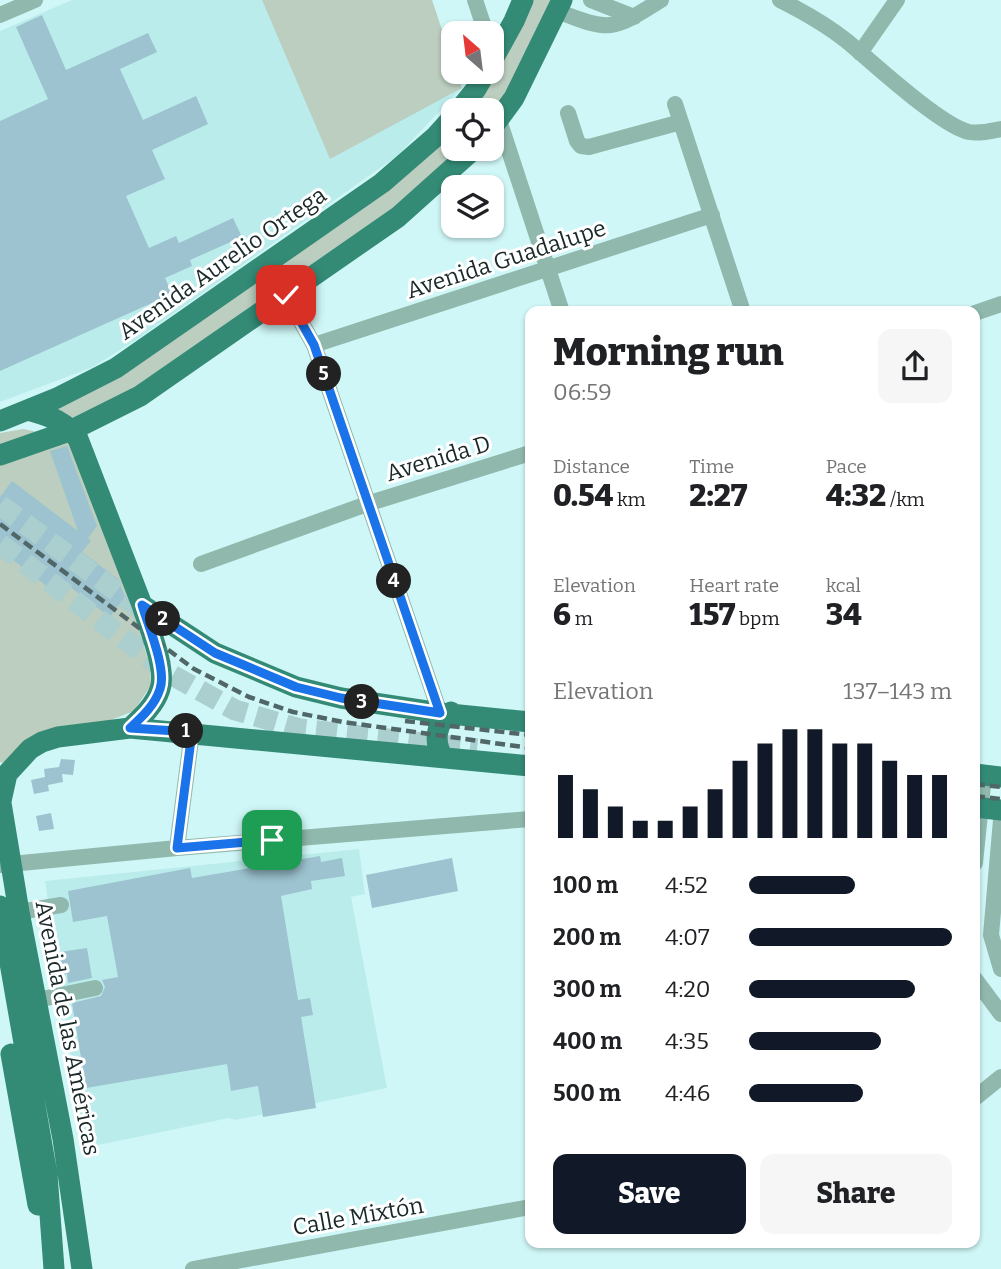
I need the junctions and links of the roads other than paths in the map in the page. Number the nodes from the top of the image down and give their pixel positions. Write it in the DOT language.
graph roads {
  1 [pos="35,0"];
  2 [pos="475,0"];
  3 [pos="523,0"];
  4 [pos="591,0"];
  5 [pos="661,0"];
  6 [pos="780,0"];
  7 [pos="897,0"];
  8 [pos="560,5"];
  9 [pos="0,15"];
  10 [pos="634,17"];
  11 [pos="482,21"];
  12 [pos="504,38"];
  13 [pos="860,53"];
  14 [pos="676,104"];
  15 [pos="504,109"];
  16 [pos="568,113"];
  17 [pos="681,122"];
  18 [pos="441,129"];
  19 [pos="1001,129"];
  20 [pos="504,149"];
  21 [pos="461,161"];
  22 [pos="712,215"];
  23 [pos="548,269"];
  24 [pos="286,295"];
  25 [pos="1001,304"];
  26 [pos="560,306"];
  27 [pos="741,306"];
  28 [pos="980,311"];
  29 [pos="314,345"];
  30 [pos="28,410"];
  31 [pos="0,421"];
  32 [pos="72,430"];
  33 [pos="0,455"];
  34 [pos="525,455"];
  35 [pos="367,504"];
  36 [pos="201,564"];
  37 [pos="142,605"];
  38 [pos="446,713"];
  39 [pos="525,721"];
  40 [pos="480,724"];
  41 [pos="130,728"];
  42 [pos="525,728"];
  43 [pos="192,732"];
  44 [pos="477,749"];
  45 [pos="525,754"];
  46 [pos="443,757"];
  47 [pos="525,765"];
  48 [pos="4,773"];
  49 [pos="987,775"];
  50 [pos="1,799"];
  51 [pos="986,808"];
  52 [pos="525,819"];
  53 [pos="1001,820"];
  54 [pos="980,838"];
  55 [pos="177,848"];
  56 [pos="6,864"];
  57 [pos="61,905"];
  58 [pos="10,909"];
  59 [pos="1001,970"];
  60 [pos="0,984"];
  61 [pos="980,986"];
  62 [pos="95,988"];
  63 [pos="37,1000"];
  64 [pos="1001,1014"];
  65 [pos="1001,1077"];
  66 [pos="980,1094"];
  67 [pos="525,1208"];
  68 [pos="53,1269"];
  69 [pos="82,1269"];
  70 [pos="193,1269"];
  1 -- 9 [label="street"];
  2 -- 11 [label="street"];
  3 -- 12 [label="main road"];
  4 -- 10 [label="street"];
  5 -- 10 [label="street"];
  6 -- 13 [label="street"];
  7 -- 13 [label="street"];
  8 -- 10 [label="street"];
  8 -- 15 [label="main road"];
  13 -- 19 [label="street"];
  14 -- 17 [label="street"];
  16 -- 17 [label="street"];
  17 -- 22 [label="street"];
  18 -- 30 [label="main road, Avenida Aurelio Ortega"];
  20 -- 23 [label="street"];
  21 -- 24 [label="main road"];
  22 -- 23 [label="street, Avenida Guadalupe"];
  22 -- 27 [label="street"];
  23 -- 26 [label="street"];
  23 -- 29 [label="street, Avenida Guadalupe"];
  24 -- 29 [label="street"];
  24 -- 32 [label="main road"];
  25 -- 28 [label="street"];
  29 -- 35 [label="street"];
  30 -- 31 [label="main road, Avenida Aurelio Ortega"];
  30 -- 32 [label="main road"];
  32 -- 33 [label="main road"];
  32 -- 37 [label="main road"];
  34 -- 35 [label="street, Avenida D"];
  35 -- 36 [label="street, Avenida D"];
  35 -- 38 [label="street"];
  37 -- 38 [label="main road"];
  37 -- 41 [label="main road"];
  38 -- 39 [label="main road"];
  38 -- 46 [label="main road"];
  40 -- 42 [label="main road"];
  41 -- 43 [label="main road"];
  41 -- 48 [label="main road"];
  43 -- 46 [label="main road"];
  43 -- 55 [label="street"];
  44 -- 45 [label="main road"];
  46 -- 47 [label="main road"];
  48 -- 50 [label="main road"];
  49 -- 51 [label="street"];
  50 -- 56 [label="main road, Avenida de las Américas"];
  51 -- 54 [label="street"];
  52 -- 55 [label="street"];
  53 -- 59 [label="street"];
  55 -- 56 [label="street"];
  56 -- 58 [label="main road, Avenida de las Américas"];
  57 -- 58 [label="street"];
  58 -- 63 [label="main road, Avenida de las Américas"];
  58 -- 68 [label="main road"];
  60 -- 68 [label="main road"];
  61 -- 64 [label="street"];
  62 -- 63 [label="street"];
  63 -- 69 [label="main road, Avenida de las Américas"];
  65 -- 66 [label="street"];
  67 -- 70 [label="street, Calle Mixtón"];
}
